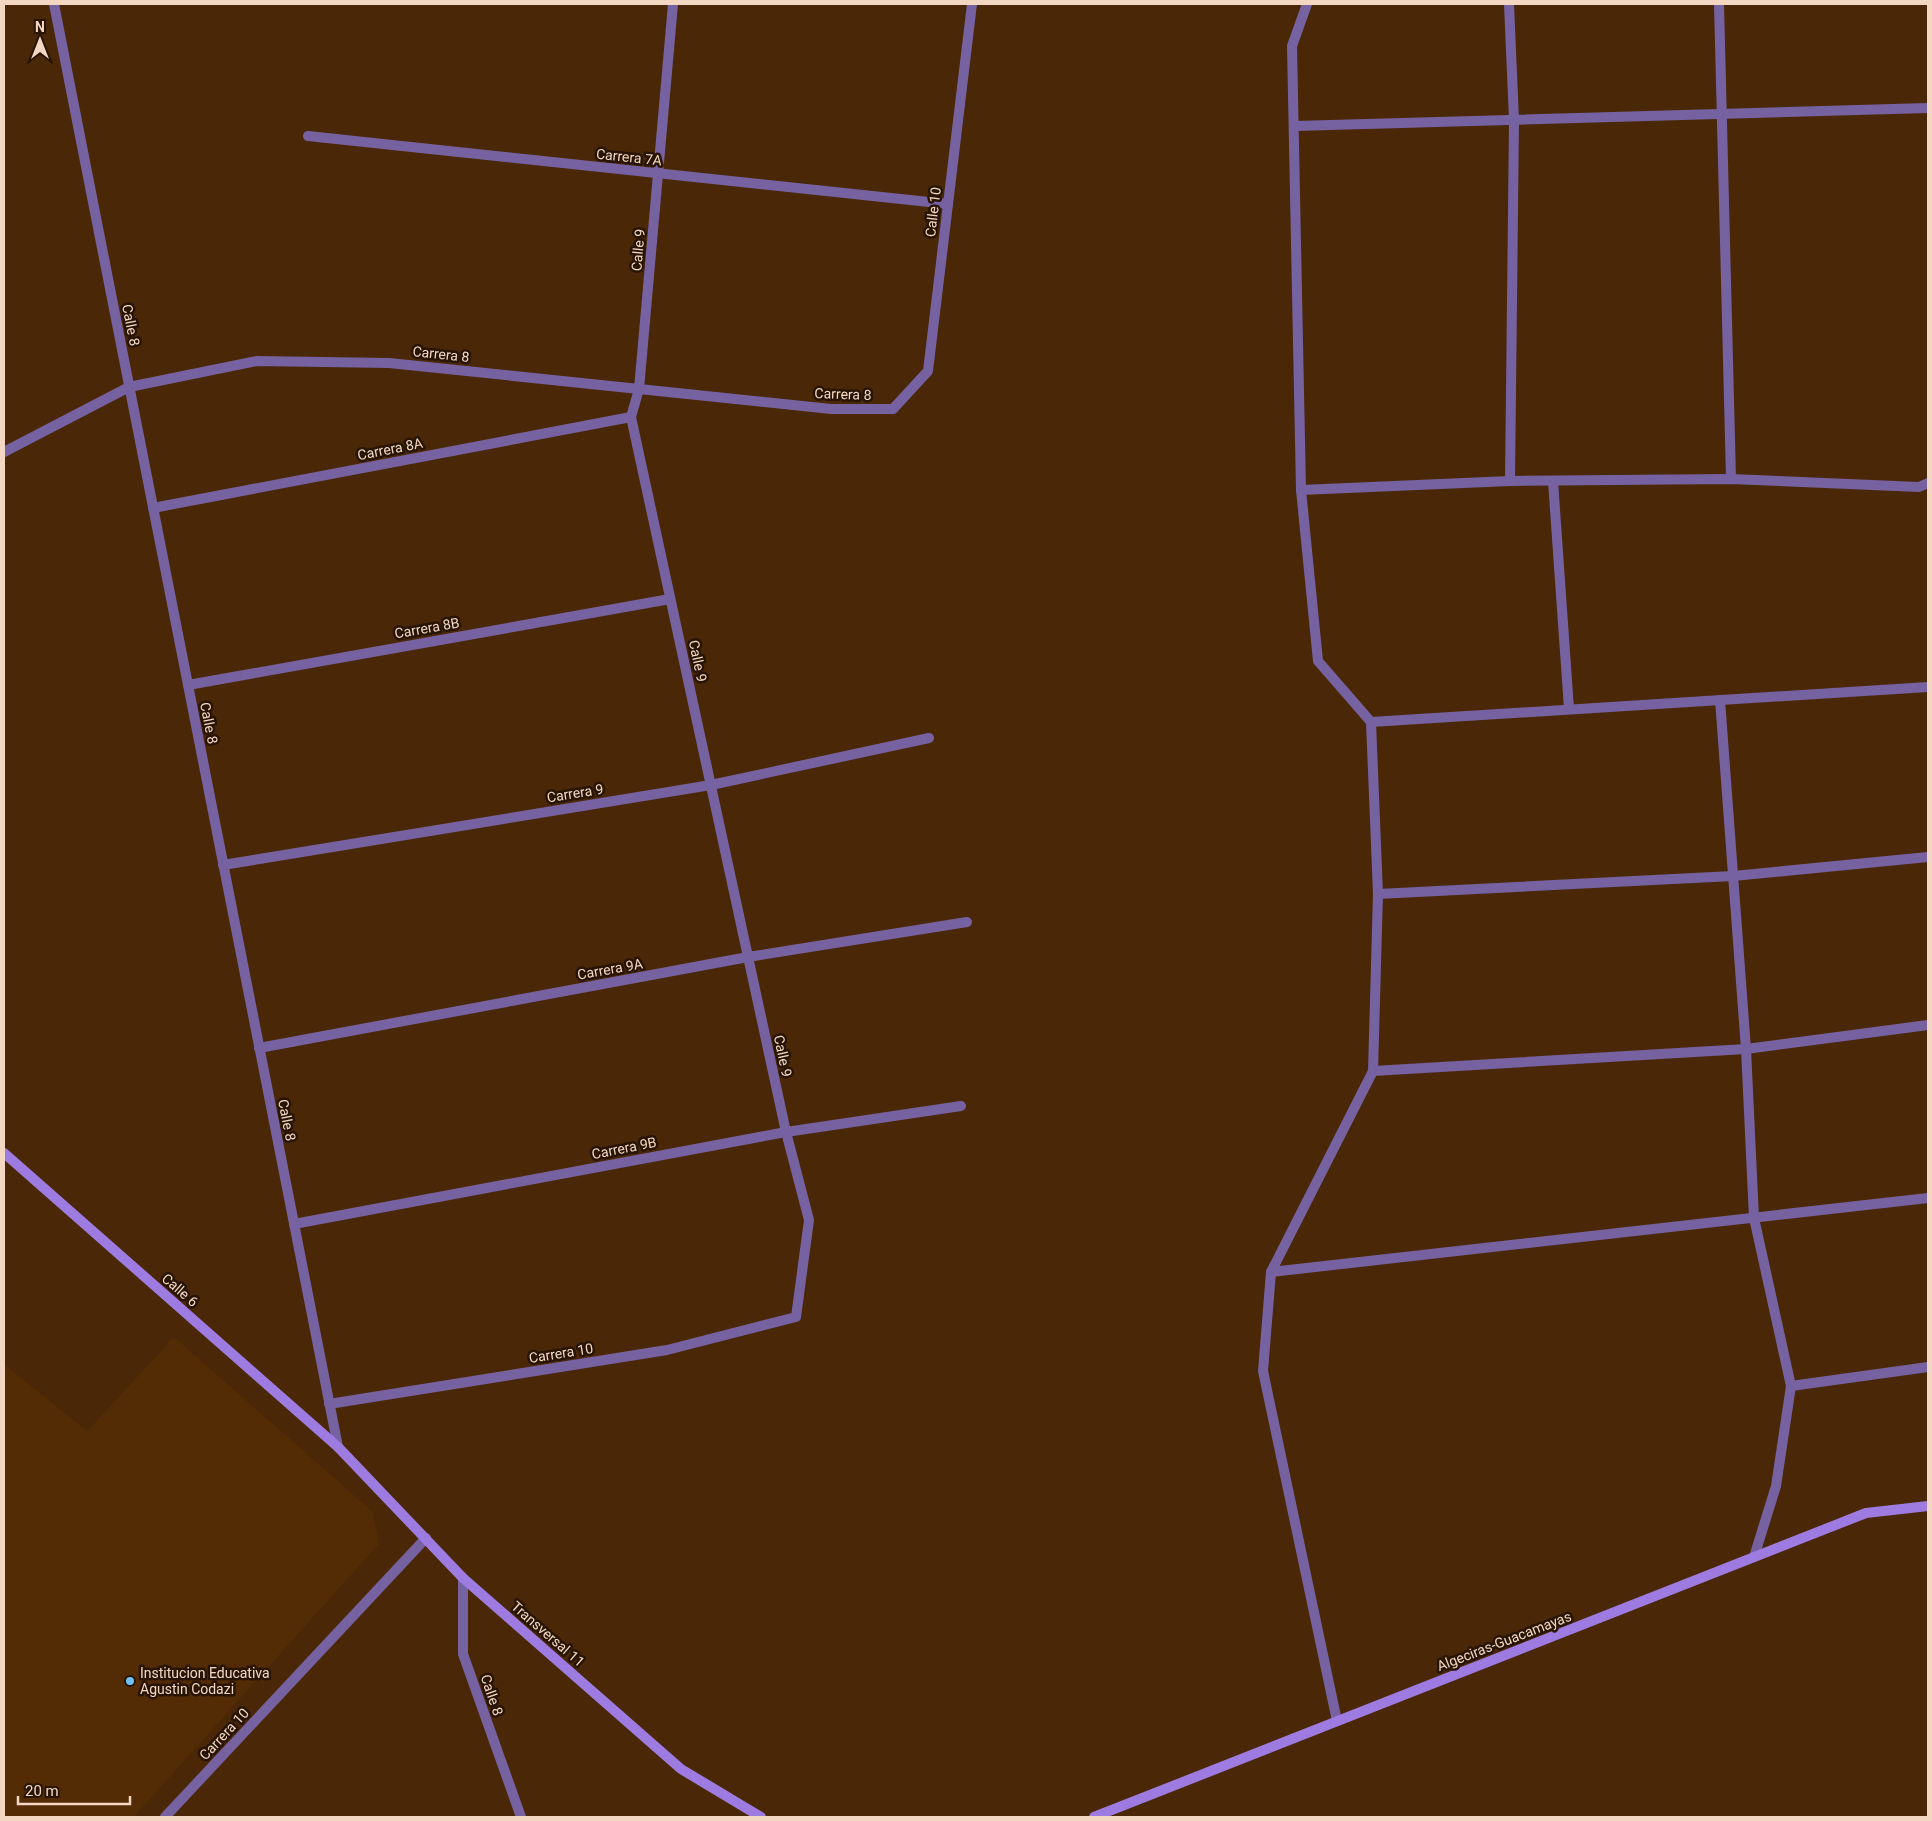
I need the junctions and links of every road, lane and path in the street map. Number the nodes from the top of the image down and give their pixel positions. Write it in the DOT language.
graph roads {
  1 [pos="54,4"];
  2 [pos="673,4"];
  3 [pos="972,4"];
  4 [pos="1307,4"];
  5 [pos="1509,4"];
  6 [pos="1719,4"];
  7 [pos="1928,108"];
  8 [pos="1722,114"];
  9 [pos="1514,120"];
  10 [pos="1295,126"];
  11 [pos="308,136"];
  12 [pos="658,173"];
  13 [pos="948,204"];
  14 [pos="129,387"];
  15 [pos="639,389"];
  16 [pos="893,409"];
  17 [pos="631,417"];
  18 [pos="4,452"];
  19 [pos="1731,479"];
  20 [pos="1510,481"];
  21 [pos="1553,481"];
  22 [pos="1928,482"];
  23 [pos="1301,490"];
  24 [pos="154,508"];
  25 [pos="670,599"];
  26 [pos="188,685"];
  27 [pos="1928,687"];
  28 [pos="1720,700"];
  29 [pos="1569,709"];
  30 [pos="1371,722"];
  31 [pos="929,738"];
  32 [pos="711,784"];
  33 [pos="1928,857"];
  34 [pos="223,864"];
  35 [pos="1733,876"];
  36 [pos="1378,894"];
  37 [pos="967,922"];
  38 [pos="748,957"];
  39 [pos="1928,1025"];
  40 [pos="259,1048"];
  41 [pos="1746,1049"];
  42 [pos="1373,1070"];
  43 [pos="961,1106"];
  44 [pos="786,1132"];
  45 [pos="4,1153"];
  46 [pos="1928,1198"];
  47 [pos="1754,1218"];
  48 [pos="294,1224"];
  49 [pos="1271,1272"];
  50 [pos="796,1317"];
  51 [pos="1928,1367"];
  52 [pos="1791,1386"];
  53 [pos="329,1404"];
  54 [pos="338,1447"];
  55 [pos="1928,1506"];
  56 [pos="426,1538"];
  57 [pos="1754,1557"];
  58 [pos="463,1578"];
  59 [pos="1336,1721"];
  60 [pos="165,1817"];
  61 [pos="521,1817"];
  62 [pos="761,1817"];
  63 [pos="1094,1817"];
  1 -- 14 [label="street, Calle 8"];
  2 -- 12 [label="street, Calle 9"];
  3 -- 13 [label="street, Calle 10"];
  4 -- 10 [label="street"];
  5 -- 9 [label="street"];
  6 -- 8 [label="street"];
  7 -- 8 [label="street"];
  8 -- 9 [label="street"];
  8 -- 19 [label="street"];
  9 -- 10 [label="street"];
  9 -- 20 [label="street"];
  10 -- 23 [label="street"];
  11 -- 12 [label="street, Carrera 7A"];
  12 -- 13 [label="street, Carrera 7A"];
  12 -- 15 [label="street, Calle 9"];
  13 -- 16 [label="street, Calle 10"];
  14 -- 15 [label="street, Carrera 8"];
  14 -- 18 [label="street, Carrera 8"];
  14 -- 24 [label="street, Calle 8"];
  15 -- 16 [label="street, Carrera 8"];
  15 -- 17 [label="street, Calle 9"];
  17 -- 24 [label="street, Carrera 8A"];
  17 -- 25 [label="street, Calle 9"];
  19 -- 21 [label="street"];
  19 -- 22 [label="street"];
  20 -- 21 [label="street"];
  20 -- 23 [label="street"];
  21 -- 29 [label="street"];
  23 -- 30 [label="street"];
  24 -- 26 [label="street, Calle 8"];
  25 -- 26 [label="street, Carrera 8B"];
  25 -- 32 [label="street, Calle 9"];
  26 -- 34 [label="street, Calle 8"];
  27 -- 28 [label="street"];
  28 -- 29 [label="street"];
  28 -- 35 [label="street"];
  29 -- 30 [label="street"];
  30 -- 36 [label="street"];
  31 -- 32 [label="street, Carrera 9"];
  32 -- 34 [label="street, Carrera 9"];
  32 -- 38 [label="street, Calle 9"];
  33 -- 35 [label="street"];
  34 -- 40 [label="street, Calle 8"];
  35 -- 36 [label="street"];
  35 -- 41 [label="street"];
  36 -- 42 [label="street"];
  37 -- 38 [label="street, Carrera 9A"];
  38 -- 40 [label="street, Carrera 9A"];
  38 -- 44 [label="street, Calle 9"];
  39 -- 41 [label="street"];
  40 -- 48 [label="street, Calle 8"];
  41 -- 42 [label="street"];
  41 -- 47 [label="street"];
  42 -- 49 [label="street"];
  43 -- 44 [label="street, Carrera 9B"];
  44 -- 48 [label="street, Carrera 9B"];
  44 -- 50 [label="street, Calle 9"];
  45 -- 54 [label="street, Calle 6"];
  46 -- 47 [label="street"];
  47 -- 49 [label="street"];
  47 -- 52 [label="street"];
  48 -- 53 [label="street, Calle 8"];
  49 -- 59 [label="street"];
  50 -- 53 [label="street, Carrera 10"];
  51 -- 52 [label="street"];
  52 -- 57 [label="street"];
  53 -- 54 [label="street, Calle 8"];
  54 -- 56 [label="street, Transversal 11"];
  55 -- 57 [label="street, Algeciras-Guacamayas"];
  56 -- 58 [label="street, Transversal 11"];
  56 -- 60 [label="street, Carrera 10"];
  57 -- 59 [label="street, Algeciras-Guacamayas"];
  58 -- 61 [label="street, Calle 8"];
  58 -- 62 [label="street, Transversal 11"];
  59 -- 63 [label="street, Algeciras-Guacamayas"];
}
